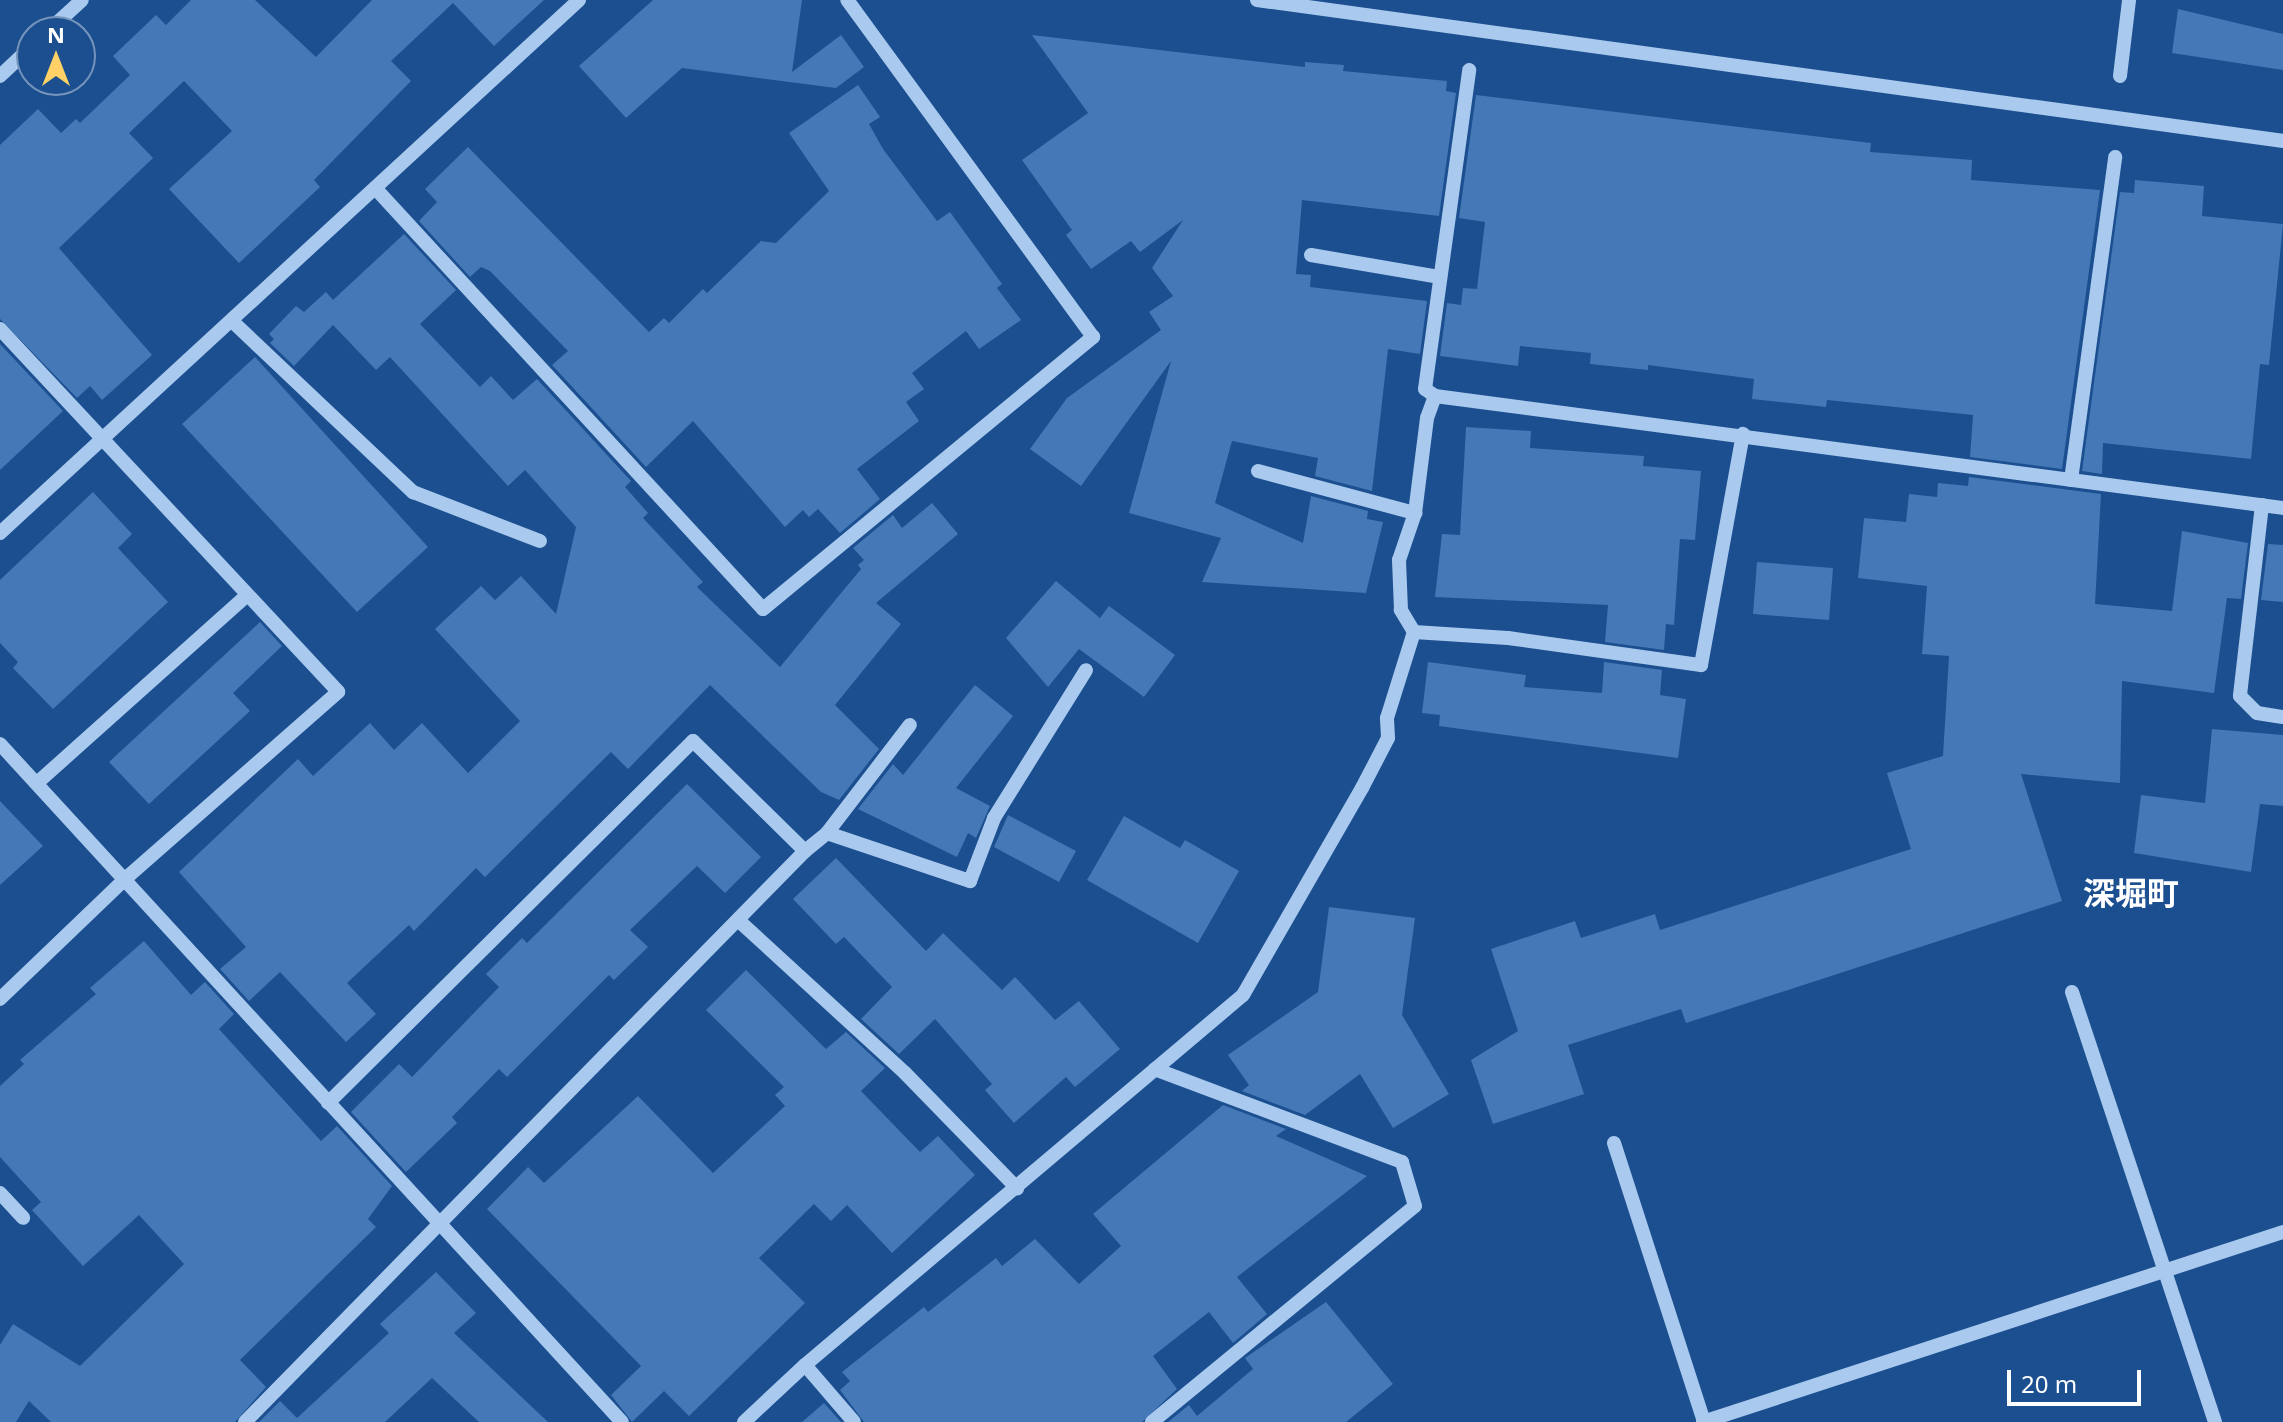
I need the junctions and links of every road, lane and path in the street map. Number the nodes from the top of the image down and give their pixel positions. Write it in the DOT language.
graph roads {
  1 [pos="82,0"];
  2 [pos="579,0"];
  3 [pos="847,0"];
  4 [pos="1257,0"];
  5 [pos="2129,0"];
  6 [pos="64,16"];
  7 [pos="16,61"];
  8 [pos="1469,70"];
  9 [pos="0,76"];
  10 [pos="2120,76"];
  11 [pos="2283,141"];
  12 [pos="2115,157"];
  13 [pos="376,189"];
  14 [pos="1311,255"];
  15 [pos="1440,277"];
  16 [pos="233,322"];
  17 [pos="0,329"];
  18 [pos="1435,396"];
  19 [pos="1743,434"];
  20 [pos="104,440"];
  21 [pos="1258,471"];
  22 [pos="2071,480"];
  23 [pos="2262,505"];
  24 [pos="2283,508"];
  25 [pos="1415,513"];
  26 [pos="0,533"];
  27 [pos="540,541"];
  28 [pos="247,595"];
  29 [pos="1414,632"];
  30 [pos="1086,670"];
  31 [pos="2283,717"];
  32 [pos="910,725"];
  33 [pos="0,744"];
  34 [pos="37,783"];
  35 [pos="827,833"];
  36 [pos="805,851"];
  37 [pos="124,880"];
  38 [pos="738,920"];
  39 [pos="2072,992"];
  40 [pos="0,999"];
  41 [pos="1155,1069"];
  42 [pos="328,1103"];
  43 [pos="1614,1143"];
  44 [pos="1017,1188"];
  45 [pos="0,1193"];
  46 [pos="23,1218"];
  47 [pos="440,1224"];
  48 [pos="2283,1232"];
  49 [pos="2165,1271"];
  50 [pos="805,1365"];
  51 [pos="245,1422"];
  52 [pos="622,1422"];
  53 [pos="744,1422"];
  54 [pos="854,1422"];
  55 [pos="1152,1422"];
  56 [pos="1703,1422"];
  57 [pos="2215,1422"];
  1 -- 6 [label="street"];
  2 -- 13 [label="street"];
  3 -- 13 [label="street"];
  4 -- 11 [label="street"];
  5 -- 10 [label="street"];
  7 -- 9 [label="street"];
  8 -- 15 [label="street"];
  12 -- 22 [label="street"];
  13 -- 16 [label="street"];
  14 -- 15 [label="street"];
  15 -- 18 [label="street"];
  16 -- 20 [label="street"];
  16 -- 27 [label="street"];
  17 -- 20 [label="street"];
  18 -- 19 [label="street"];
  18 -- 25 [label="street"];
  19 -- 22 [label="street"];
  19 -- 29 [label="street"];
  20 -- 26 [label="street"];
  20 -- 28 [label="street"];
  21 -- 25 [label="street"];
  22 -- 23 [label="street"];
  23 -- 24 [label="street"];
  23 -- 31 [label="street"];
  25 -- 29 [label="street"];
  28 -- 34 [label="street"];
  28 -- 37 [label="street"];
  29 -- 41 [label="street"];
  30 -- 35 [label="street"];
  32 -- 35 [label="street"];
  33 -- 34 [label="street"];
  34 -- 37 [label="street"];
  35 -- 36 [label="street"];
  36 -- 38 [label="street"];
  36 -- 42 [label="street"];
  37 -- 40 [label="street"];
  37 -- 42 [label="street"];
  38 -- 44 [label="street"];
  38 -- 47 [label="street"];
  39 -- 49 [label="street"];
  41 -- 44 [label="street"];
  41 -- 55 [label="street"];
  42 -- 47 [label="street"];
  43 -- 56 [label="street"];
  44 -- 50 [label="street"];
  45 -- 46 [label="street"];
  47 -- 51 [label="street"];
  47 -- 52 [label="street"];
  48 -- 49 [label="street"];
  49 -- 56 [label="street"];
  49 -- 57 [label="street"];
  50 -- 53 [label="street"];
  50 -- 54 [label="street"];
}
